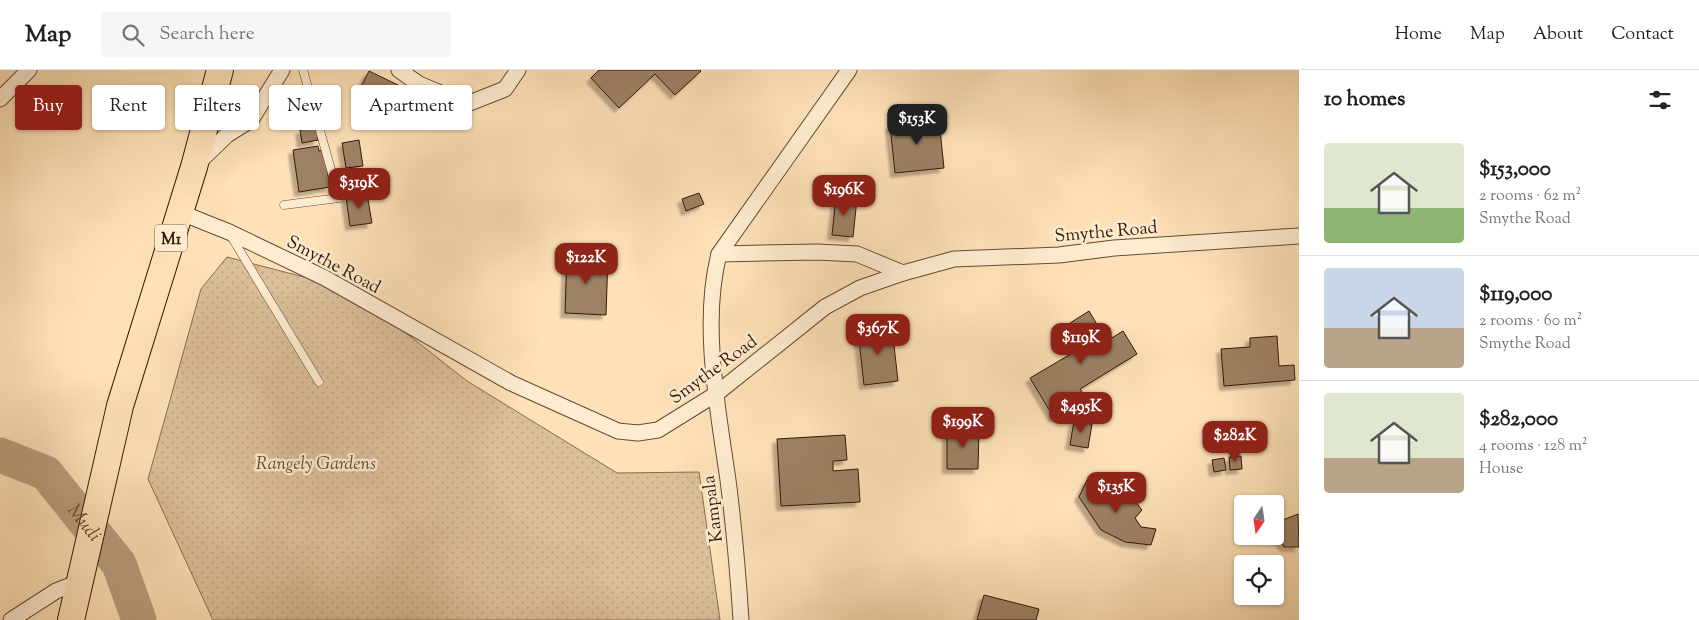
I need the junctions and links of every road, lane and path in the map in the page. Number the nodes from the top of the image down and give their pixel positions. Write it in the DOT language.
graph roads {
  1 [pos="29,70"];
  2 [pos="220,70"];
  3 [pos="282,70"];
  4 [pos="303,70"];
  5 [pos="399,70"];
  6 [pos="518,70"];
  7 [pos="849,70"];
  8 [pos="0,99"];
  9 [pos="194,167"];
  10 [pos="284,205"];
  11 [pos="179,212"];
  12 [pos="229,232"];
  13 [pos="1299,236"];
  14 [pos="719,254"];
  15 [pos="903,273"];
  16 [pos="319,382"];
  17 [pos="716,394"];
  18 [pos="79,582"];
  19 [pos="11,620"];
  20 [pos="70,620"];
  21 [pos="741,620"];
  1 -- 8 [label="street"];
  2 -- 9 [label="highway, M1"];
  3 -- 9 [label="street"];
  4 -- 10 [label="lane"];
  5 -- 6 [label="street"];
  7 -- 14 [label="street"];
  9 -- 11 [label="highway, M1"];
  11 -- 12 [label="street, Smythe Road"];
  11 -- 18 [label="highway, M1"];
  12 -- 16 [label="lane"];
  12 -- 17 [label="street, Smythe Road"];
  13 -- 15 [label="street, Smythe Road"];
  14 -- 15 [label="street"];
  14 -- 17 [label="street, Kampala"];
  15 -- 17 [label="street, Smythe Road"];
  17 -- 21 [label="street, Kampala"];
  18 -- 19 [label="street"];
  18 -- 20 [label="highway, M1"];
}
